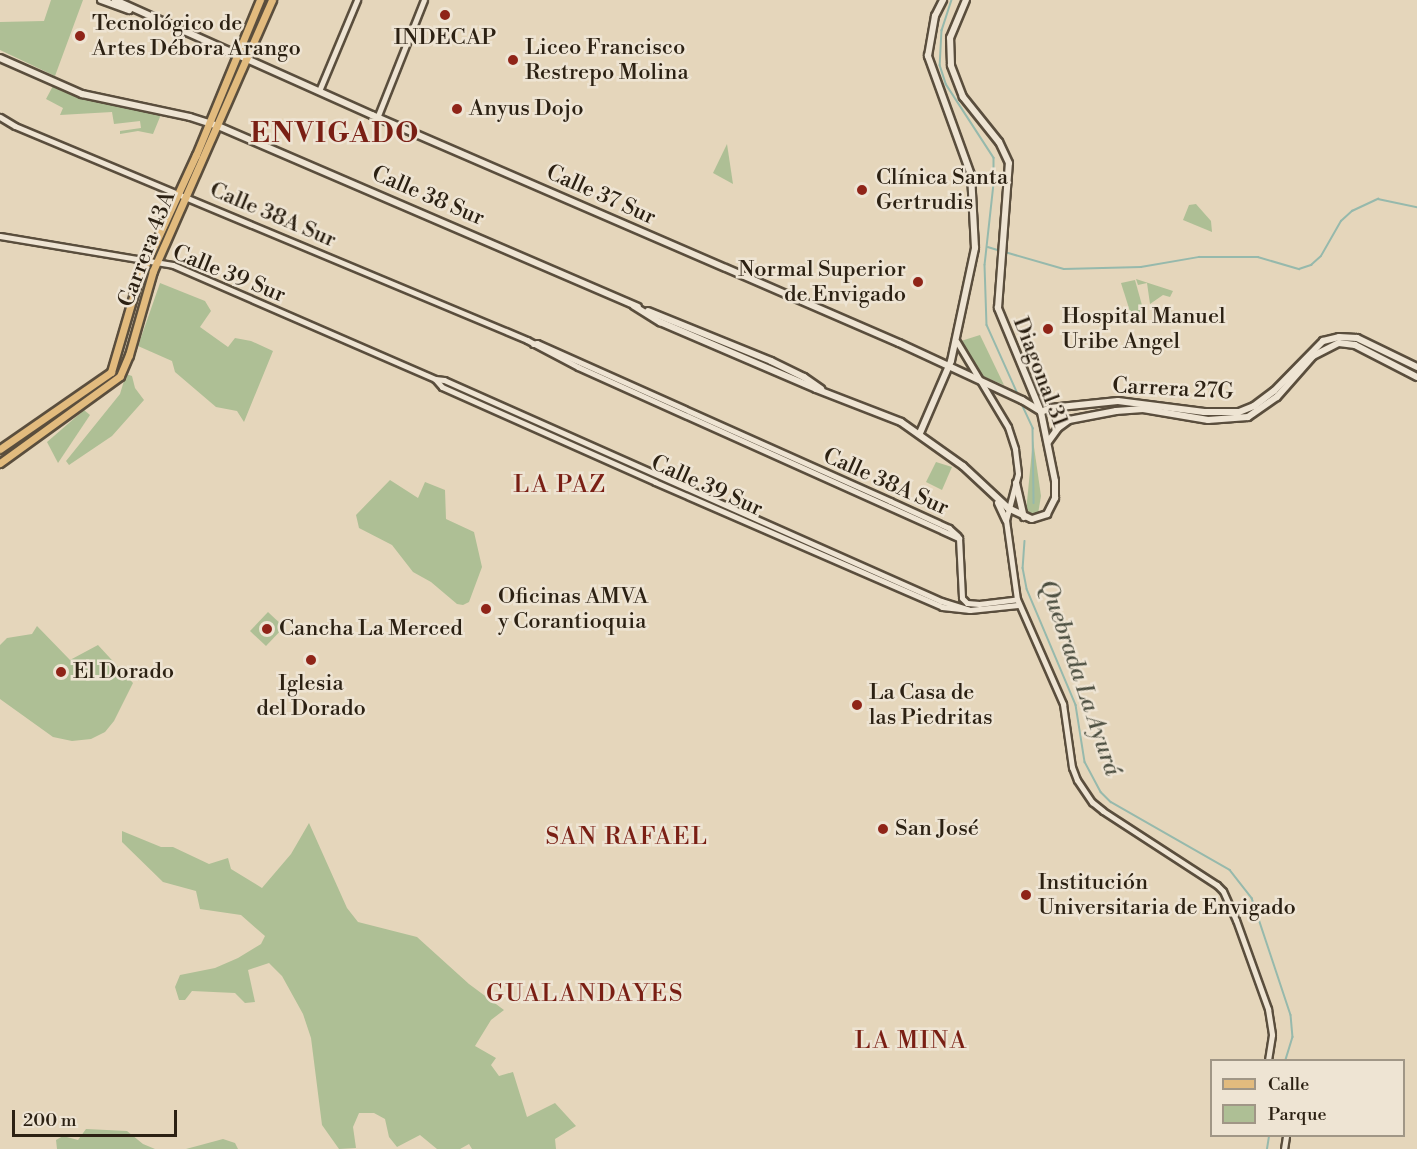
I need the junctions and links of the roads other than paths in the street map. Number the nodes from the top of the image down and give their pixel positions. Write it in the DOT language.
graph roads {
  1 [pos="101,0"];
  2 [pos="115,0"];
  3 [pos="260,0"];
  4 [pos="272,0"];
  5 [pos="357,0"];
  6 [pos="424,0"];
  7 [pos="943,0"];
  8 [pos="966,0"];
  9 [pos="144,14"];
  10 [pos="237,54"];
  11 [pos="0,58"];
  12 [pos="246,58"];
  13 [pos="319,91"];
  14 [pos="0,117"];
  15 [pos="377,118"];
  16 [pos="209,123"];
  17 [pos="218,126"];
  18 [pos="178,193"];
  19 [pos="186,196"];
  20 [pos="0,236"];
  21 [pos="147,261"];
  22 [pos="157,263"];
  23 [pos="957,342"];
  24 [pos="950,366"];
  25 [pos="1417,367"];
  26 [pos="1293,375"];
  27 [pos="1417,377"];
  28 [pos="435,379"];
  29 [pos="979,380"];
  30 [pos="1041,412"];
  31 [pos="920,433"];
  32 [pos="1048,442"];
  33 [pos="0,449"];
  34 [pos="0,464"];
  35 [pos="1016,483"];
  36 [pos="991,492"];
  37 [pos="1008,508"];
  38 [pos="1016,513"];
  39 [pos="1024,517"];
  40 [pos="1006,524"];
  41 [pos="962,598"];
  42 [pos="1017,602"];
  43 [pos="953,604"];
  44 [pos="970,610"];
  45 [pos="1268,1059"];
  1 -- 9 [label="main road, Calle 37 Sur"];
  2 -- 9 [label="main road, Calle 37 Sur"];
  3 -- 10 [label="main road, Carrera 43A"];
  4 -- 12 [label="main road, Carrera 43A"];
  5 -- 13 [label="street"];
  6 -- 15 [label="street"];
  7 -- 23 [label="main road"];
  8 -- 30 [label="main road, Diagonal 31"];
  9 -- 10 [label="main road, Calle 37 Sur"];
  10 -- 12 [label="main road, Calle 37 Sur"];
  10 -- 16 [label="main road, Carrera 43A"];
  11 -- 16 [label="main road, Calle 38 Sur"];
  12 -- 13 [label="main road, Calle 37 Sur"];
  12 -- 17 [label="main road, Carrera 43A"];
  13 -- 15 [label="main road, Calle 37 Sur"];
  14 -- 18 [label="street, Calle 38A Sur"];
  15 -- 24 [label="main road, Calle 37 Sur"];
  16 -- 17 [label="main road, Calle 38 Sur"];
  16 -- 18 [label="main road, Carrera 43A"];
  17 -- 19 [label="main road, Carrera 43A"];
  17 -- 31 [label="main road, Calle 38 Sur"];
  18 -- 19 [label="street, Calle 38A Sur"];
  18 -- 21 [label="main road, Carrera 43A"];
  19 -- 22 [label="main road, Carrera 43A"];
  19 -- 41 [label="street, Calle 38A Sur"];
  20 -- 21 [label="street, Calle 39 Sur"];
  21 -- 22 [label="street, Calle 39 Sur"];
  21 -- 33 [label="main road, Carrera 43A"];
  22 -- 28 [label="street, Calle 39 Sur"];
  22 -- 34 [label="main road, Carrera 43A"];
  23 -- 24 [label="main road"];
  23 -- 29 [label="street"];
  24 -- 29 [label="main road, Calle 37 Sur"];
  24 -- 31 [label="main road"];
  25 -- 26 [label="main road"];
  26 -- 27 [label="main road"];
  26 -- 30 [label="main road, Carrera 27G"];
  26 -- 32 [label="main road, Carrera 27G"];
  28 -- 43 [label="street, Calle 39 Sur"];
  28 -- 44 [label="street, Calle 39 Sur"];
  29 -- 30 [label="main road, Calle 37 Sur"];
  29 -- 35 [label="street"];
  30 -- 32 [label="main road, Diagonal 31"];
  31 -- 36 [label="main road, Calle 38 Sur"];
  32 -- 39 [label="main road, Diagonal 31"];
  35 -- 37 [label="street"];
  35 -- 39 [label="main road"];
  36 -- 37 [label="main road, Calle 38 Sur"];
  36 -- 40 [label="main road"];
  37 -- 38 [label="main road"];
  37 -- 40 [label="street"];
  38 -- 39 [label="main road"];
  38 -- 40 [label="street"];
  40 -- 42 [label="street"];
  41 -- 42 [label="street"];
  41 -- 43 [label="street"];
  42 -- 44 [label="street, Calle 39 Sur"];
  42 -- 45 [label="street"];
  43 -- 44 [label="street, Calle 39 Sur"];
}
